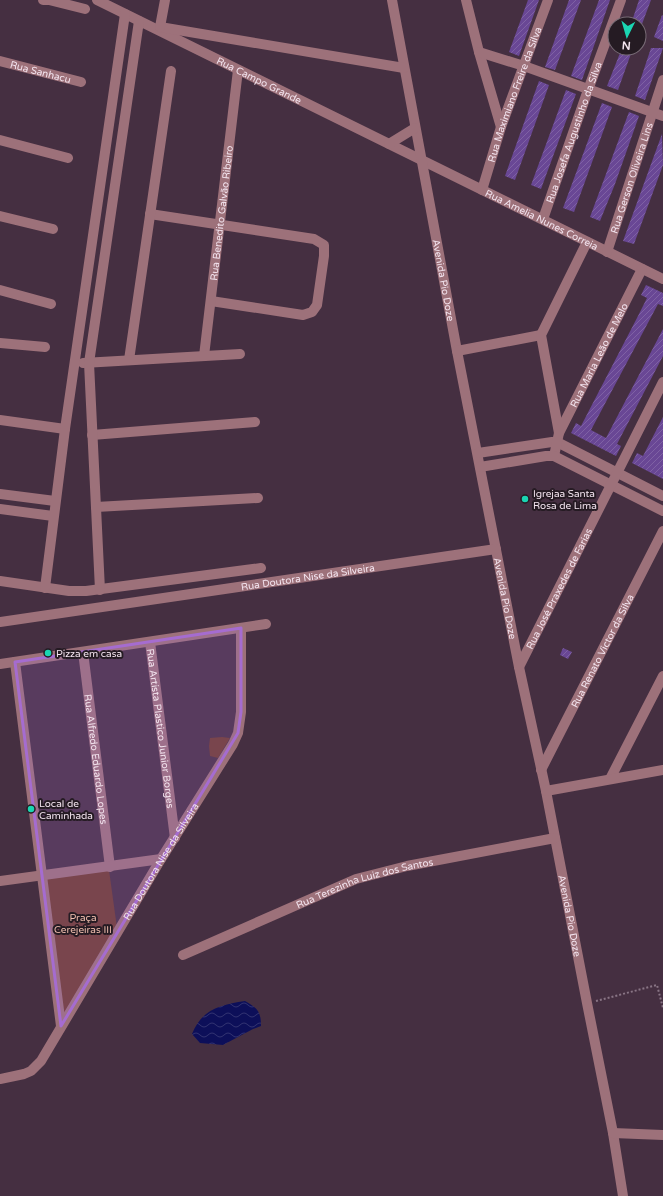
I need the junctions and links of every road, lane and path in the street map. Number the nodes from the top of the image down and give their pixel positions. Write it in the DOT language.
graph roads {
  1 [pos="43,0"];
  2 [pos="49,0"];
  3 [pos="97,0"];
  4 [pos="165,0"];
  5 [pos="392,0"];
  6 [pos="466,0"];
  7 [pos="548,0"];
  8 [pos="622,0"];
  9 [pos="85,9"];
  10 [pos="125,14"];
  11 [pos="139,21"];
  12 [pos="150,25"];
  13 [pos="160,27"];
  14 [pos="480,52"];
  15 [pos="0,60"];
  16 [pos="524,66"];
  17 [pos="404,68"];
  18 [pos="238,70"];
  19 [pos="171,71"];
  20 [pos="663,80"];
  21 [pos="81,82"];
  22 [pos="588,90"];
  23 [pos="652,112"];
  24 [pos="663,116"];
  25 [pos="501,127"];
  26 [pos="415,128"];
  27 [pos="0,140"];
  28 [pos="389,144"];
  29 [pos="68,158"];
  30 [pos="421,160"];
  31 [pos="482,190"];
  32 [pos="99,194"];
  33 [pos="113,196"];
  34 [pos="150,214"];
  35 [pos="0,216"];
  36 [pos="543,219"];
  37 [pos="220,225"];
  38 [pos="53,229"];
  39 [pos="587,242"];
  40 [pos="607,252"];
  41 [pos="642,269"];
  42 [pos="663,279"];
  43 [pos="0,290"];
  44 [pos="211,301"];
  45 [pos="51,304"];
  46 [pos="541,335"];
  47 [pos="0,343"];
  48 [pos="45,347"];
  49 [pos="457,351"];
  50 [pos="240,354"];
  51 [pos="204,356"];
  52 [pos="129,360"];
  53 [pos="75,363"];
  54 [pos="90,363"];
  55 [pos="663,382"];
  56 [pos="0,420"];
  57 [pos="255,422"];
  58 [pos="65,429"];
  59 [pos="92,434"];
  60 [pos="558,438"];
  61 [pos="478,453"];
  62 [pos="554,456"];
  63 [pos="480,467"];
  64 [pos="617,472"];
  65 [pos="611,484"];
  66 [pos="0,494"];
  67 [pos="663,496"];
  68 [pos="258,498"];
  69 [pos="55,501"];
  70 [pos="96,507"];
  71 [pos="0,509"];
  72 [pos="663,511"];
  73 [pos="53,516"];
  74 [pos="663,531"];
  75 [pos="496,549"];
  76 [pos="261,568"];
  77 [pos="0,581"];
  78 [pos="45,588"];
  79 [pos="100,590"];
  80 [pos="0,622"];
  81 [pos="266,624"];
  82 [pos="240,628"];
  83 [pos="150,642"];
  84 [pos="83,652"];
  85 [pos="15,662"];
  86 [pos="0,664"];
  87 [pos="519,667"];
  88 [pos="663,676"];
  89 [pos="541,770"];
  90 [pos="663,770"];
  91 [pos="610,779"];
  92 [pos="546,791"];
  93 [pos="175,838"];
  94 [pos="555,838"];
  95 [pos="161,859"];
  96 [pos="110,866"];
  97 [pos="42,876"];
  98 [pos="0,880"];
  99 [pos="183,956"];
  100 [pos="587,1003"];
  101 [pos="663,1008"];
  102 [pos="61,1026"];
  103 [pos="0,1079"];
  104 [pos="612,1133"];
  105 [pos="663,1135"];
  106 [pos="623,1196"];
  1 -- 2 [label="street"];
  2 -- 9 [label="street"];
  3 -- 10 [label="street, Rua Campo Grande"];
  4 -- 13 [label="street"];
  5 -- 17 [label="street, Avenida Pio Doze"];
  6 -- 14 [label="street"];
  7 -- 16 [label="street, Rua Maximiano Freire da Silva"];
  8 -- 22 [label="street, Rua Josefa Augustinho da Silva"];
  10 -- 11 [label="street, Rua Campo Grande"];
  10 -- 32 [label="street"];
  11 -- 12 [label="street, Rua Campo Grande"];
  11 -- 33 [label="street"];
  12 -- 13 [label="street"];
  12 -- 18 [label="street, Rua Campo Grande"];
  13 -- 17 [label="street"];
  14 -- 16 [label="street"];
  14 -- 25 [label="street"];
  15 -- 21 [label="street, Rua Sanhacu"];
  16 -- 22 [label="street"];
  16 -- 25 [label="street, Rua Maximiano Freire da Silva"];
  17 -- 26 [label="street, Avenida Pio Doze"];
  18 -- 28 [label="street, Rua Campo Grande"];
  18 -- 37 [label="street, Rua Benedito Galvão Ribeiro"];
  19 -- 34 [label="street"];
  20 -- 23 [label="street, Rua Gerson Oliveira Lins"];
  22 -- 23 [label="street"];
  22 -- 36 [label="street, Rua Josefa Augustinho da Silva"];
  23 -- 24 [label="street"];
  23 -- 40 [label="street, Rua Gerson Oliveira Lins"];
  25 -- 31 [label="street, Rua Maximiano Freire da Silva"];
  26 -- 28 [label="street"];
  26 -- 30 [label="street, Avenida Pio Doze"];
  27 -- 29 [label="street"];
  28 -- 30 [label="street, Rua Campo Grande"];
  30 -- 31 [label="street, Rua Amelia Nunes Correia"];
  30 -- 49 [label="street, Avenida Pio Doze"];
  31 -- 36 [label="street, Rua Amelia Nunes Correia"];
  32 -- 33 [label="street"];
  32 -- 53 [label="street"];
  33 -- 54 [label="street"];
  34 -- 37 [label="street"];
  34 -- 52 [label="street"];
  35 -- 38 [label="street"];
  36 -- 39 [label="street, Rua Amelia Nunes Correia"];
  37 -- 44 [label="street, Rua Benedito Galvão Ribeiro"];
  37 -- 44 [label="street"];
  39 -- 40 [label="street, Rua Amelia Nunes Correia"];
  39 -- 46 [label="street"];
  40 -- 41 [label="street, Rua Amelia Nunes Correia"];
  41 -- 42 [label="street, Rua Amelia Nunes Correia"];
  41 -- 60 [label="street, Rua Maria Leão de Melo"];
  43 -- 45 [label="street"];
  44 -- 51 [label="street, Rua Benedito Galvão Ribeiro"];
  46 -- 49 [label="street"];
  46 -- 60 [label="street"];
  47 -- 48 [label="street"];
  49 -- 61 [label="street, Avenida Pio Doze"];
  50 -- 51 [label="street"];
  51 -- 52 [label="street"];
  52 -- 54 [label="street"];
  53 -- 54 [label="street"];
  53 -- 58 [label="street"];
  54 -- 59 [label="street"];
  55 -- 64 [label="street, Rua José Praxedes de Farias"];
  56 -- 58 [label="street"];
  57 -- 59 [label="street"];
  58 -- 69 [label="street"];
  59 -- 70 [label="street"];
  60 -- 61 [label="street"];
  60 -- 62 [label="street"];
  60 -- 64 [label="street"];
  61 -- 63 [label="street, Avenida Pio Doze"];
  62 -- 63 [label="street"];
  62 -- 65 [label="street"];
  63 -- 75 [label="street, Avenida Pio Doze"];
  64 -- 65 [label="street, Rua José Praxedes de Farias"];
  64 -- 67 [label="street"];
  65 -- 72 [label="street"];
  65 -- 87 [label="street, Rua José Praxedes de Farias"];
  66 -- 69 [label="street"];
  68 -- 70 [label="street"];
  69 -- 73 [label="street"];
  70 -- 79 [label="street"];
  71 -- 73 [label="street"];
  73 -- 78 [label="street"];
  74 -- 89 [label="street, Rua Renato Victor da Silva"];
  75 -- 80 [label="street, Rua Doutora Nise da Silveira"];
  75 -- 87 [label="street, Avenida Pio Doze"];
  76 -- 79 [label="street"];
  77 -- 78 [label="street"];
  78 -- 79 [label="street"];
  81 -- 82 [label="street"];
  82 -- 83 [label="street"];
  82 -- 93 [label="street, Rua Doutora Nise da Silveira"];
  83 -- 84 [label="street"];
  83 -- 93 [label="street, Rua Artista Plastico Junior Borges"];
  84 -- 85 [label="street"];
  84 -- 96 [label="street, Rua Alfredo Eduardo Lopes"];
  85 -- 86 [label="street"];
  85 -- 97 [label="street"];
  87 -- 89 [label="street, Avenida Pio Doze"];
  88 -- 91 [label="street"];
  89 -- 92 [label="street, Avenida Pio Doze"];
  90 -- 91 [label="street"];
  91 -- 92 [label="street"];
  92 -- 94 [label="street, Avenida Pio Doze"];
  93 -- 95 [label="street, Rua Doutora Nise da Silveira"];
  94 -- 99 [label="street, Rua Terezinha Luiz dos Santos"];
  94 -- 100 [label="street, Avenida Pio Doze"];
  95 -- 96 [label="street"];
  95 -- 102 [label="street, Rua Doutora Nise da Silveira"];
  96 -- 97 [label="street"];
  97 -- 98 [label="street"];
  97 -- 102 [label="street"];
  100 -- 101 [label="path"];
  100 -- 104 [label="street, Avenida Pio Doze"];
  102 -- 103 [label="street, Rua Doutora Nise da Silveira"];
  104 -- 105 [label="street"];
  104 -- 106 [label="street, Avenida Pio Doze"];
}
